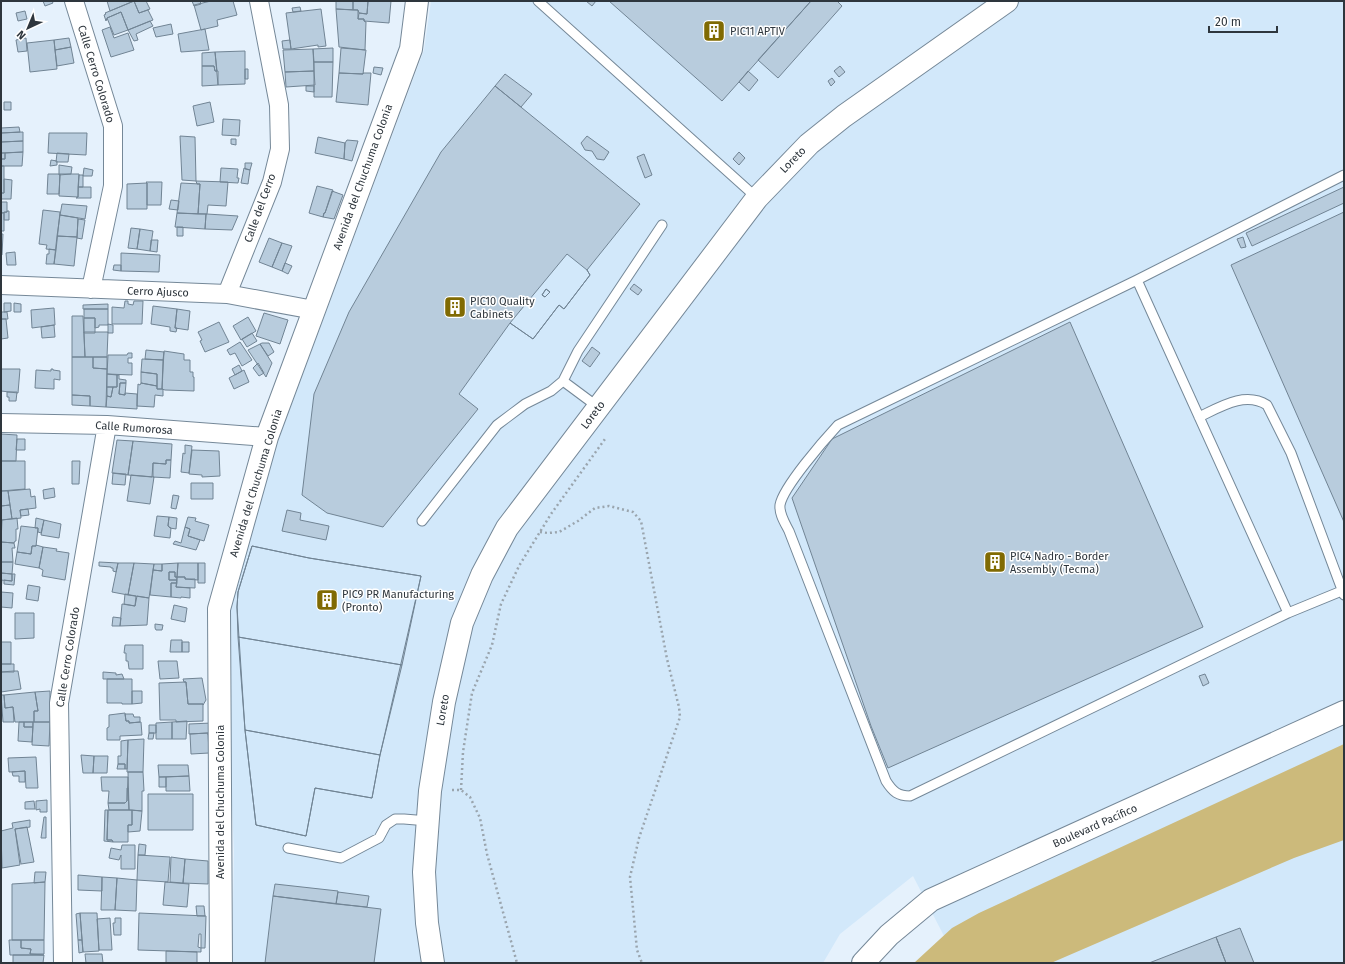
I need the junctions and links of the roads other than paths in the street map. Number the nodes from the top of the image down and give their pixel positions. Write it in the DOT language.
graph roads {
  1 [pos="74,1"];
  2 [pos="259,1"];
  3 [pos="417,1"];
  4 [pos="538,1"];
  5 [pos="1000,3"];
  6 [pos="1344,176"];
  7 [pos="757,198"];
  8 [pos="662,225"];
  9 [pos="1137,280"];
  10 [pos="1,286"];
  11 [pos="91,289"];
  12 [pos="227,294"];
  13 [pos="314,310"];
  14 [pos="563,381"];
  15 [pos="598,408"];
  16 [pos="1199,418"];
  17 [pos="1,423"];
  18 [pos="107,425"];
  19 [pos="267,437"];
  20 [pos="422,521"];
  21 [pos="1343,592"];
  22 [pos="1288,613"];
  23 [pos="1344,712"];
  24 [pos="428,820"];
  25 [pos="288,848"];
  26 [pos="63,963"];
  27 [pos="221,963"];
  28 [pos="433,963"];
  29 [pos="863,963"];
  1 -- 11 [label="street, Calle Cerro Colorado"];
  2 -- 12 [label="street, Calle del Cerro"];
  3 -- 13 [label="street, Avenida del Chuchuma Colonia"];
  4 -- 7 [label="lane"];
  5 -- 7 [label="street, Loreto"];
  6 -- 9 [label="lane"];
  7 -- 15 [label="street, Loreto"];
  8 -- 14 [label="lane"];
  9 -- 16 [label="lane"];
  9 -- 22 [label="lane"];
  10 -- 11 [label="street, Cerro Ajusco"];
  11 -- 12 [label="street, Cerro Ajusco"];
  12 -- 13 [label="street, Cerro Ajusco"];
  13 -- 19 [label="street, Avenida del Chuchuma Colonia"];
  14 -- 15 [label="lane"];
  14 -- 20 [label="lane"];
  15 -- 24 [label="street, Loreto"];
  16 -- 21 [label="lane"];
  16 -- 22 [label="lane"];
  17 -- 18 [label="street, Calle Rumorosa"];
  18 -- 19 [label="street, Calle Rumorosa"];
  18 -- 26 [label="street, Calle Cerro Colorado"];
  19 -- 27 [label="street, Avenida del Chuchuma Colonia"];
  21 -- 22 [label="lane"];
  23 -- 29 [label="street, Boulevard Pacífico"];
  24 -- 25 [label="lane"];
  24 -- 28 [label="street, Loreto"];
}
